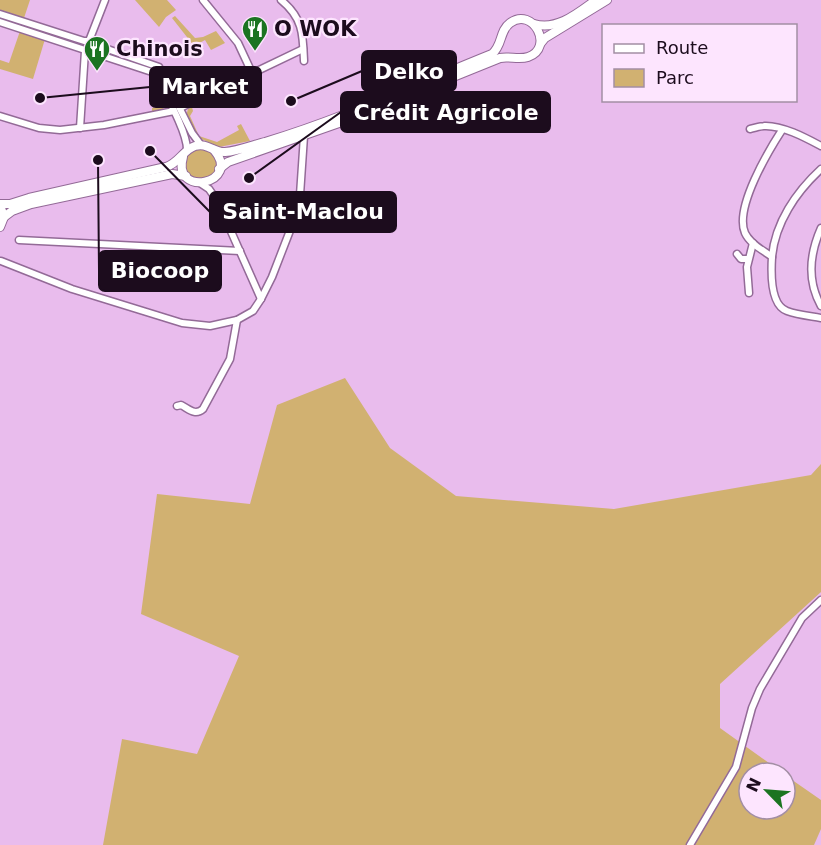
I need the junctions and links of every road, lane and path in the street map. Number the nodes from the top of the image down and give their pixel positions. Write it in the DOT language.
graph roads {
  1 [pos="105,0"];
  2 [pos="203,0"];
  3 [pos="282,0"];
  4 [pos="596,0"];
  5 [pos="607,0"];
  6 [pos="0,14"];
  7 [pos="0,22"];
  8 [pos="534,24"];
  9 [pos="502,39"];
  10 [pos="540,44"];
  11 [pos="88,46"];
  12 [pos="303,49"];
  13 [pos="515,57"];
  14 [pos="304,61"];
  15 [pos="252,73"];
  16 [pos="177,110"];
  17 [pos="0,116"];
  18 [pos="80,128"];
  19 [pos="750,129"];
  20 [pos="782,129"];
  21 [pos="304,136"];
  22 [pos="201,145"];
  23 [pos="821,146"];
  24 [pos="213,149"];
  25 [pos="185,153"];
  26 [pos="219,169"];
  27 [pos="821,169"];
  28 [pos="186,176"];
  29 [pos="215,177"];
  30 [pos="200,183"];
  31 [pos="214,196"];
  32 [pos="0,204"];
  33 [pos="4,217"];
  34 [pos="0,226"];
  35 [pos="821,228"];
  36 [pos="19,240"];
  37 [pos="753,243"];
  38 [pos="240,251"];
  39 [pos="737,254"];
  40 [pos="772,258"];
  41 [pos="748,259"];
  42 [pos="1,261"];
  43 [pos="749,292"];
  44 [pos="261,299"];
  45 [pos="821,306"];
  46 [pos="821,318"];
  47 [pos="237,320"];
  48 [pos="177,406"];
  49 [pos="821,600"];
  50 [pos="690,845"];
  1 -- 11 [label="street"];
  2 -- 15 [label="street"];
  3 -- 12 [label="street"];
  4 -- 8 [label="main road"];
  5 -- 10 [label="main road"];
  6 -- 11 [label="street"];
  7 -- 11 [label="street"];
  8 -- 9 [label="main road"];
  8 -- 10 [label="main road"];
  9 -- 13 [label="main road"];
  9 -- 24 [label="main road"];
  10 -- 13 [label="main road"];
  11 -- 16 [label="street"];
  11 -- 18 [label="street"];
  12 -- 14 [label="street"];
  12 -- 15 [label="street"];
  13 -- 21 [label="main road"];
  15 -- 16 [label="street"];
  16 -- 18 [label="street"];
  16 -- 22 [label="street"];
  16 -- 25 [label="street"];
  17 -- 18 [label="street"];
  19 -- 20 [label="street"];
  20 -- 23 [label="street"];
  20 -- 37 [label="street"];
  21 -- 26 [label="main road"];
  21 -- 44 [label="street"];
  22 -- 24 [label="main road"];
  22 -- 25 [label="main road"];
  24 -- 26 [label="main road"];
  25 -- 28 [label="main road"];
  25 -- 32 [label="main road"];
  26 -- 29 [label="main road"];
  27 -- 40 [label="street"];
  28 -- 30 [label="main road"];
  28 -- 33 [label="main road"];
  29 -- 30 [label="main road"];
  29 -- 31 [label="street"];
  30 -- 31 [label="street"];
  31 -- 38 [label="street"];
  32 -- 33 [label="main road"];
  33 -- 34 [label="main road"];
  35 -- 45 [label="street"];
  36 -- 38 [label="street"];
  37 -- 40 [label="street"];
  37 -- 41 [label="street"];
  38 -- 44 [label="street"];
  39 -- 41 [label="street"];
  40 -- 46 [label="street"];
  41 -- 43 [label="street"];
  42 -- 47 [label="street"];
  44 -- 47 [label="street"];
  47 -- 48 [label="street"];
  49 -- 50 [label="street"];
}
